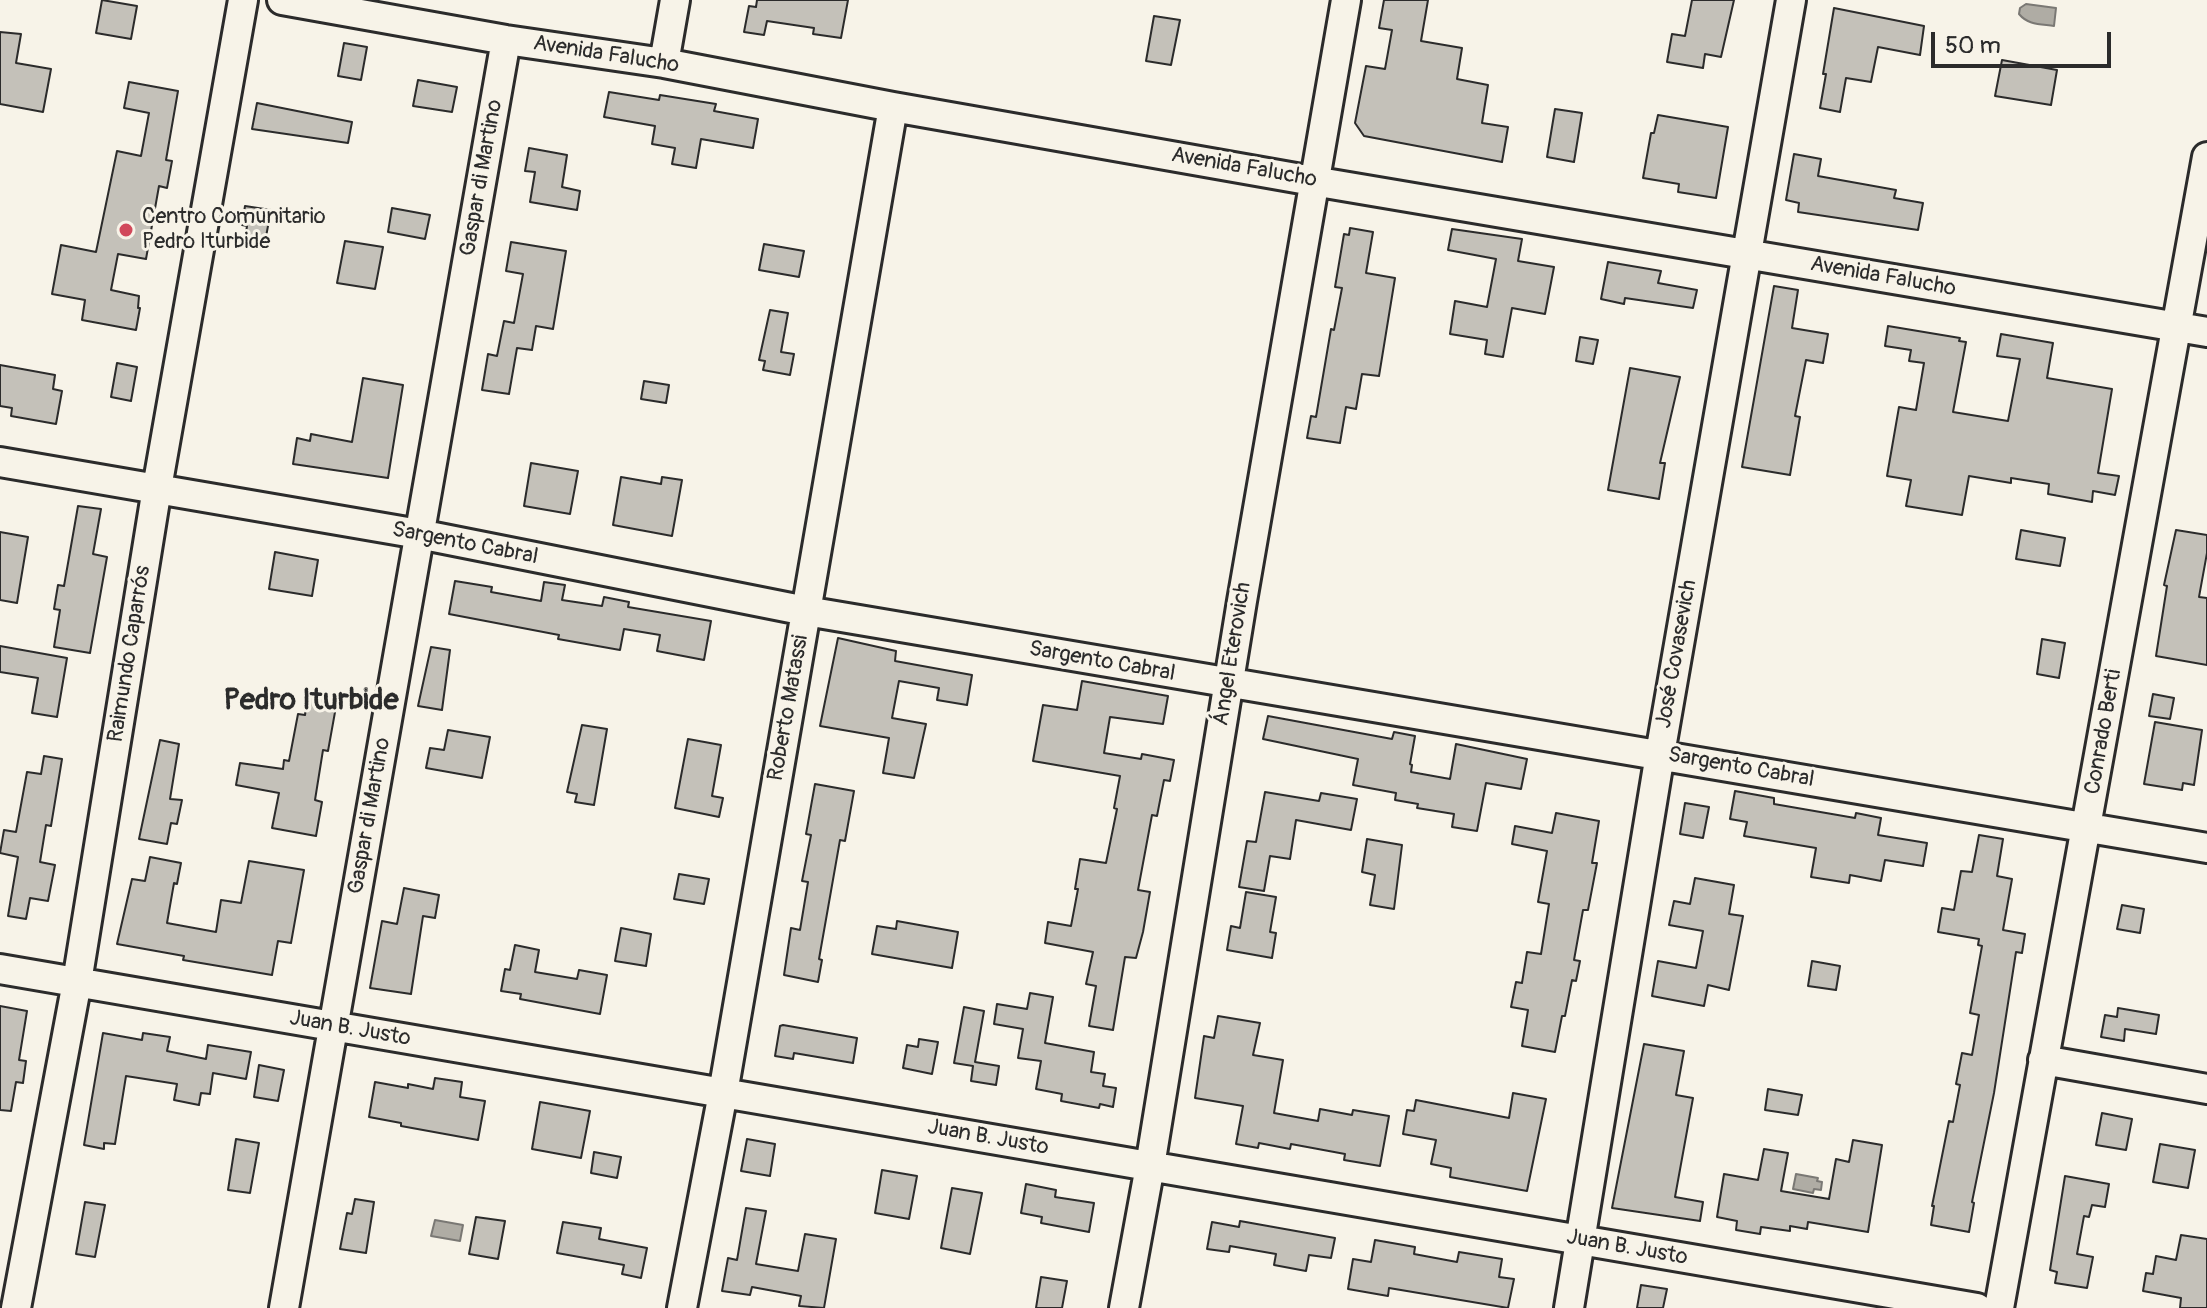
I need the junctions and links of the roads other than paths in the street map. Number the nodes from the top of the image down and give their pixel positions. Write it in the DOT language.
graph roads {
  1 [pos="243,0"];
  2 [pos="282,0"];
  3 [pos="675,0"];
  4 [pos="1346,0"];
  5 [pos="1791,0"];
  6 [pos="506,40"];
  7 [pos="664,63"];
  8 [pos="893,107"];
  9 [pos="2207,157"];
  10 [pos="1313,181"];
  11 [pos="1747,254"];
  12 [pos="2177,327"];
  13 [pos="2207,332"];
  14 [pos="0,462"];
  15 [pos="157,488"];
  16 [pos="419,534"];
  17 [pos="806,611"];
  18 [pos="1228,684"];
  19 [pos="1660,754"];
  20 [pos="2086,828"];
  21 [pos="2207,848"];
  22 [pos="0,969"];
  23 [pos="77,982"];
  24 [pos="334,1026"];
  25 [pos="2043,1060"];
  26 [pos="2207,1089"];
  27 [pos="723,1093"];
  28 [pos="1150,1166"];
  29 [pos="1581,1240"];
  30 [pos="16,1308"];
  31 [pos="284,1308"];
  32 [pos="682,1308"];
  33 [pos="1124,1308"];
  34 [pos="1569,1308"];
  35 [pos="1977,1308"];
  36 [pos="1999,1308"];
  1 -- 15 [label="street, Raimundo Caparrós"];
  2 -- 6 [label="street, Avenida Falucho"];
  3 -- 7 [label="street"];
  4 -- 10 [label="street, Ángel Eterovich"];
  5 -- 11 [label="street, José Covasevich"];
  6 -- 7 [label="street, Avenida Falucho"];
  6 -- 16 [label="street, Gaspar di Martino"];
  7 -- 8 [label="street, Avenida Falucho"];
  8 -- 10 [label="street, Avenida Falucho"];
  8 -- 17 [label="street, Roberto Matassi"];
  9 -- 12 [label="street, Conrado Berti"];
  10 -- 11 [label="street, Avenida Falucho"];
  10 -- 18 [label="street, Ángel Eterovich"];
  11 -- 12 [label="street, Avenida Falucho"];
  11 -- 19 [label="street, José Covasevich"];
  12 -- 13 [label="street, Avenida Falucho"];
  12 -- 20 [label="street, Conrado Berti"];
  14 -- 15 [label="street, Sargento Cabral"];
  15 -- 16 [label="street, Sargento Cabral"];
  15 -- 23 [label="street, Raimundo Caparrós"];
  16 -- 17 [label="street, Sargento Cabral"];
  16 -- 24 [label="street, Gaspar di Martino"];
  17 -- 18 [label="street, Sargento Cabral"];
  17 -- 27 [label="street, Roberto Matassi"];
  18 -- 19 [label="street, Sargento Cabral"];
  18 -- 28 [label="street, Ángel Eterovich"];
  19 -- 20 [label="street, Sargento Cabral"];
  19 -- 29 [label="street, José Covasevich"];
  20 -- 21 [label="street, Sargento Cabral"];
  20 -- 25 [label="street, Conrado Berti"];
  22 -- 23 [label="street, Juan B. Justo"];
  23 -- 24 [label="street, Juan B. Justo"];
  23 -- 30 [label="street, Raimundo Caparrós"];
  24 -- 27 [label="street, Juan B. Justo"];
  24 -- 31 [label="street, Gaspar di Martino"];
  25 -- 26 [label="street"];
  25 -- 36 [label="street, Conrado Berti"];
  27 -- 28 [label="street, Juan B. Justo"];
  27 -- 32 [label="street, Roberto Matassi"];
  28 -- 29 [label="street, Juan B. Justo"];
  28 -- 33 [label="street, Ángel Eterovich"];
  29 -- 34 [label="street, José Covasevich"];
  29 -- 35 [label="street, Juan B. Justo"];
}
